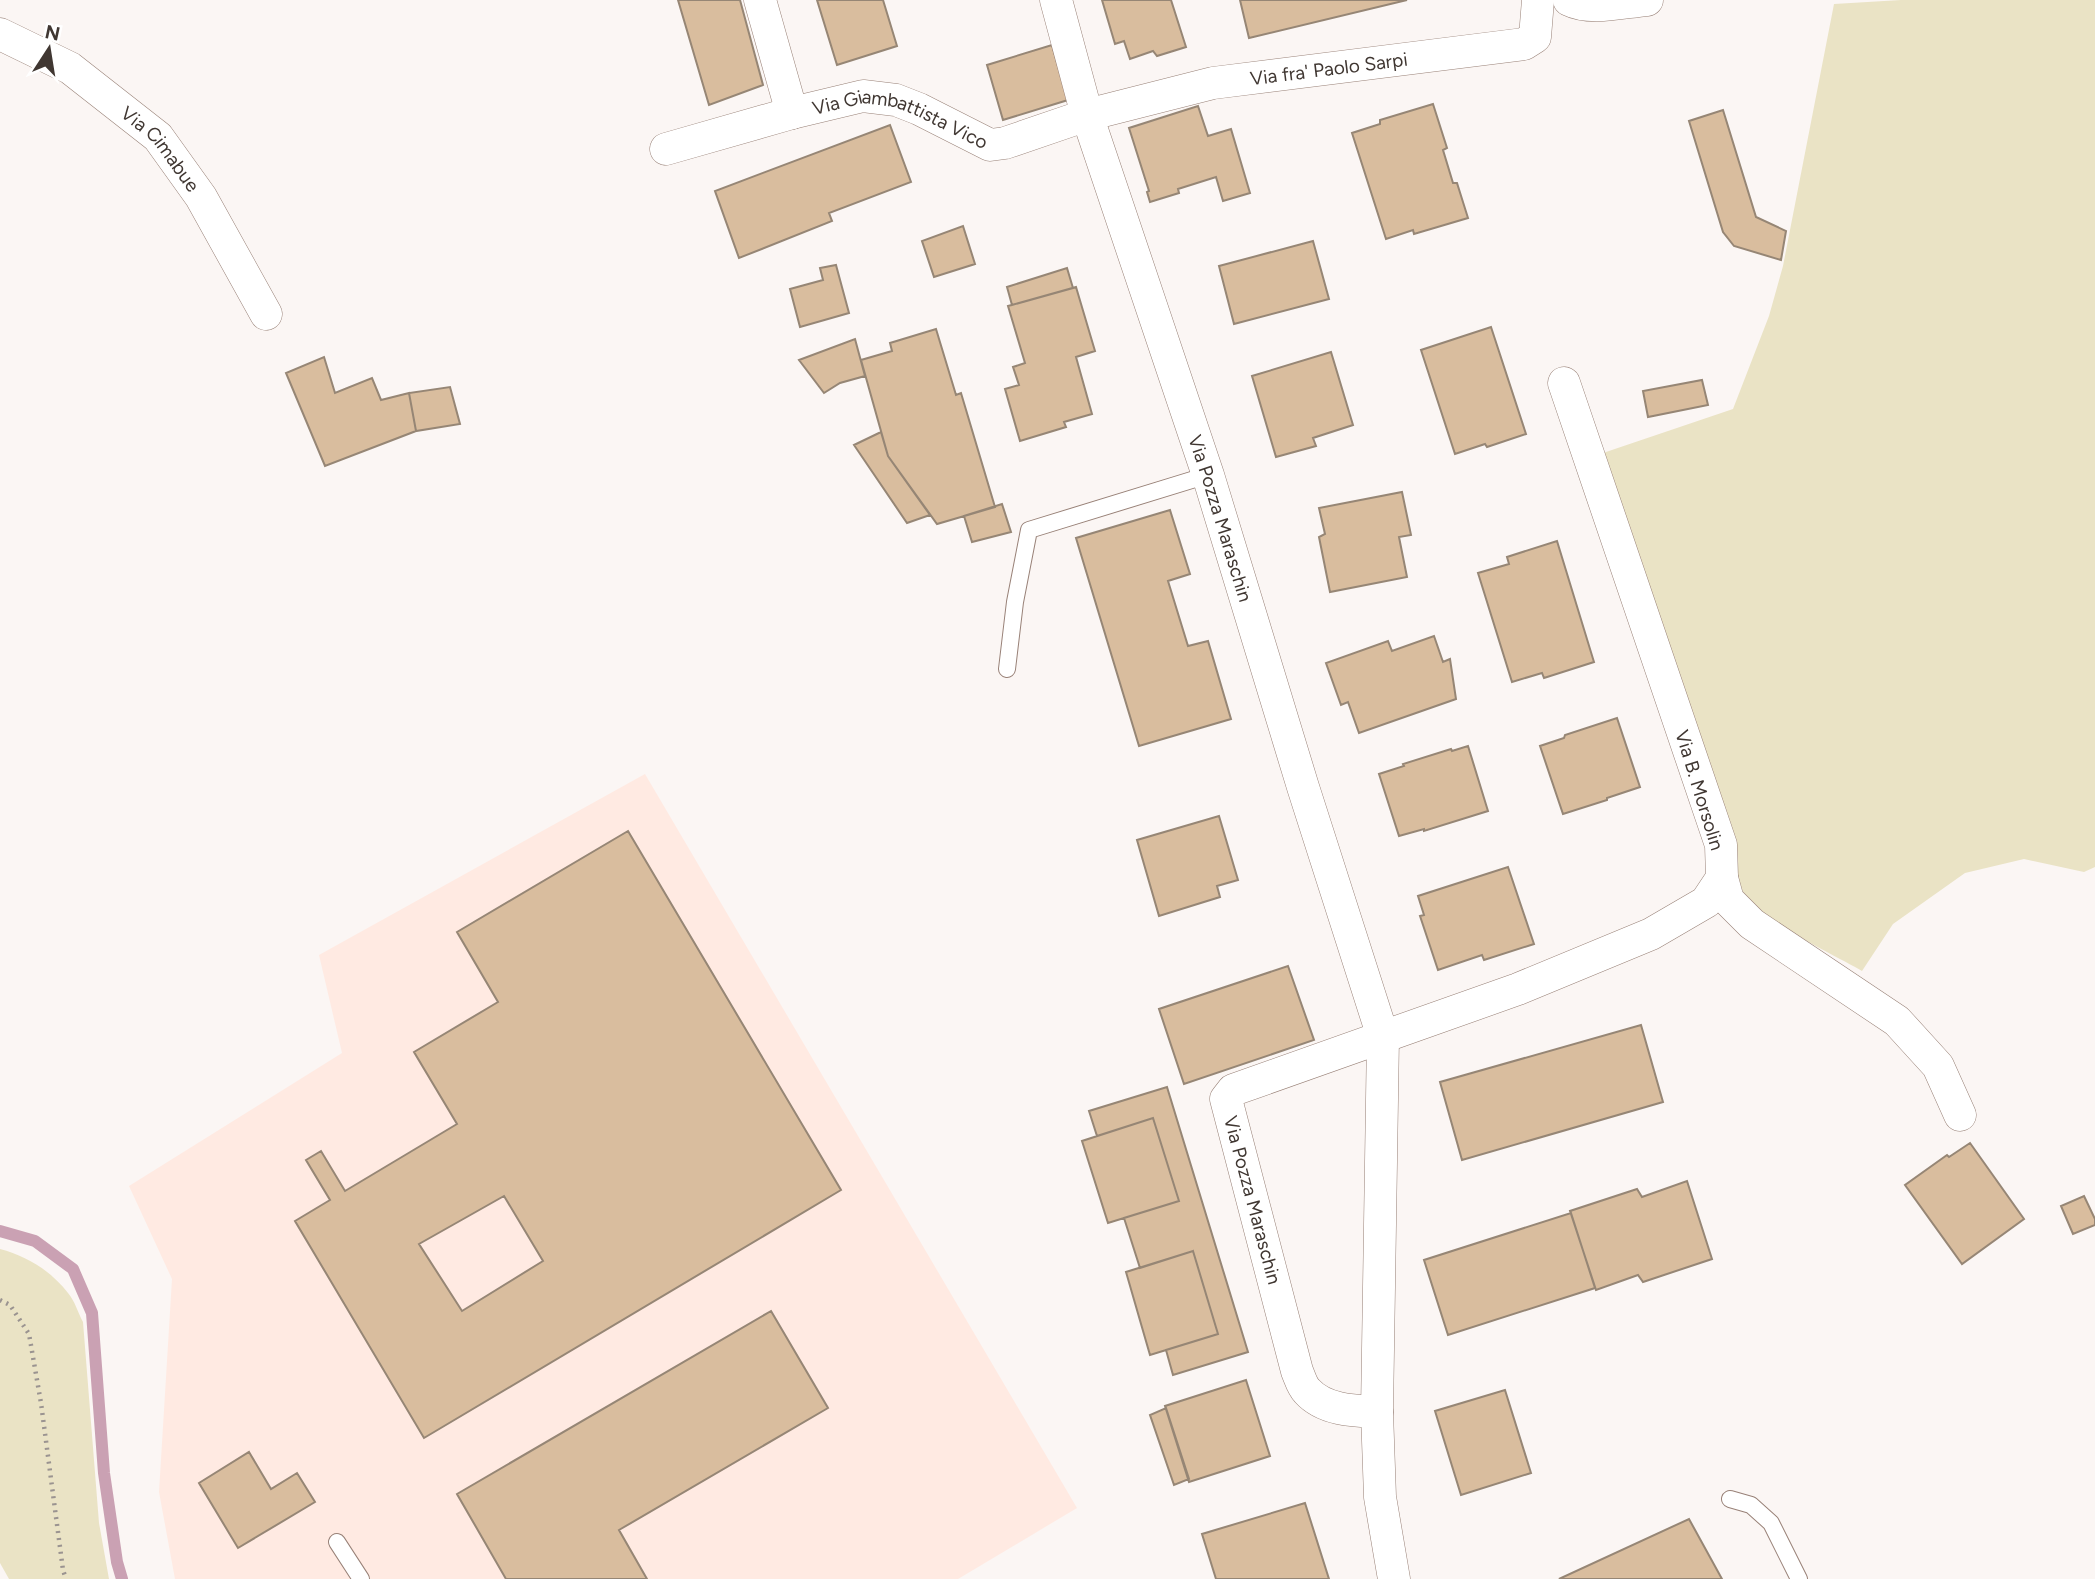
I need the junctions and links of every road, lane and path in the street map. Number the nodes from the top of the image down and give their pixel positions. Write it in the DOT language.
graph roads {
  1 [pos="760,0"];
  2 [pos="1056,0"];
  3 [pos="1538,0"];
  4 [pos="1569,0"];
  5 [pos="1647,0"];
  6 [pos="0,34"];
  7 [pos="792,113"];
  8 [pos="1087,115"];
  9 [pos="666,149"];
  10 [pos="266,314"];
  11 [pos="1564,383"];
  12 [pos="1208,475"];
  13 [pos="1007,669"];
  14 [pos="1722,878"];
  15 [pos="1383,1037"];
  16 [pos="1961,1115"];
  17 [pos="0,1300"];
  18 [pos="1377,1412"];
  19 [pos="1730,1499"];
  20 [pos="337,1542"];
  21 [pos="66,1579"];
  22 [pos="360,1579"];
  23 [pos="1394,1579"];
  24 [pos="1799,1579"];
  1 -- 7 [label="street, Via Giambattista Vico"];
  2 -- 8 [label="street, Via Pozza Maraschin"];
  3 -- 8 [label="street, Via fra' Paolo Sarpi"];
  4 -- 5 [label="street"];
  6 -- 10 [label="street, Via Cimabue"];
  7 -- 8 [label="street, Via Giambattista Vico"];
  7 -- 9 [label="street, Via Giambattista Vico"];
  8 -- 12 [label="street, Via Pozza Maraschin"];
  11 -- 14 [label="street, Via B. Morsolin"];
  12 -- 13 [label="lane"];
  12 -- 15 [label="street, Via Pozza Maraschin"];
  14 -- 15 [label="street, Via B. Morsolin"];
  14 -- 16 [label="street"];
  15 -- 18 [label="street, Via Pozza Maraschin"];
  15 -- 18 [label="street, Via Pozza Maraschin"];
  17 -- 21 [label="path"];
  18 -- 23 [label="street, Via Pozza Maraschin"];
  19 -- 24 [label="lane"];
  20 -- 22 [label="lane"];
}
